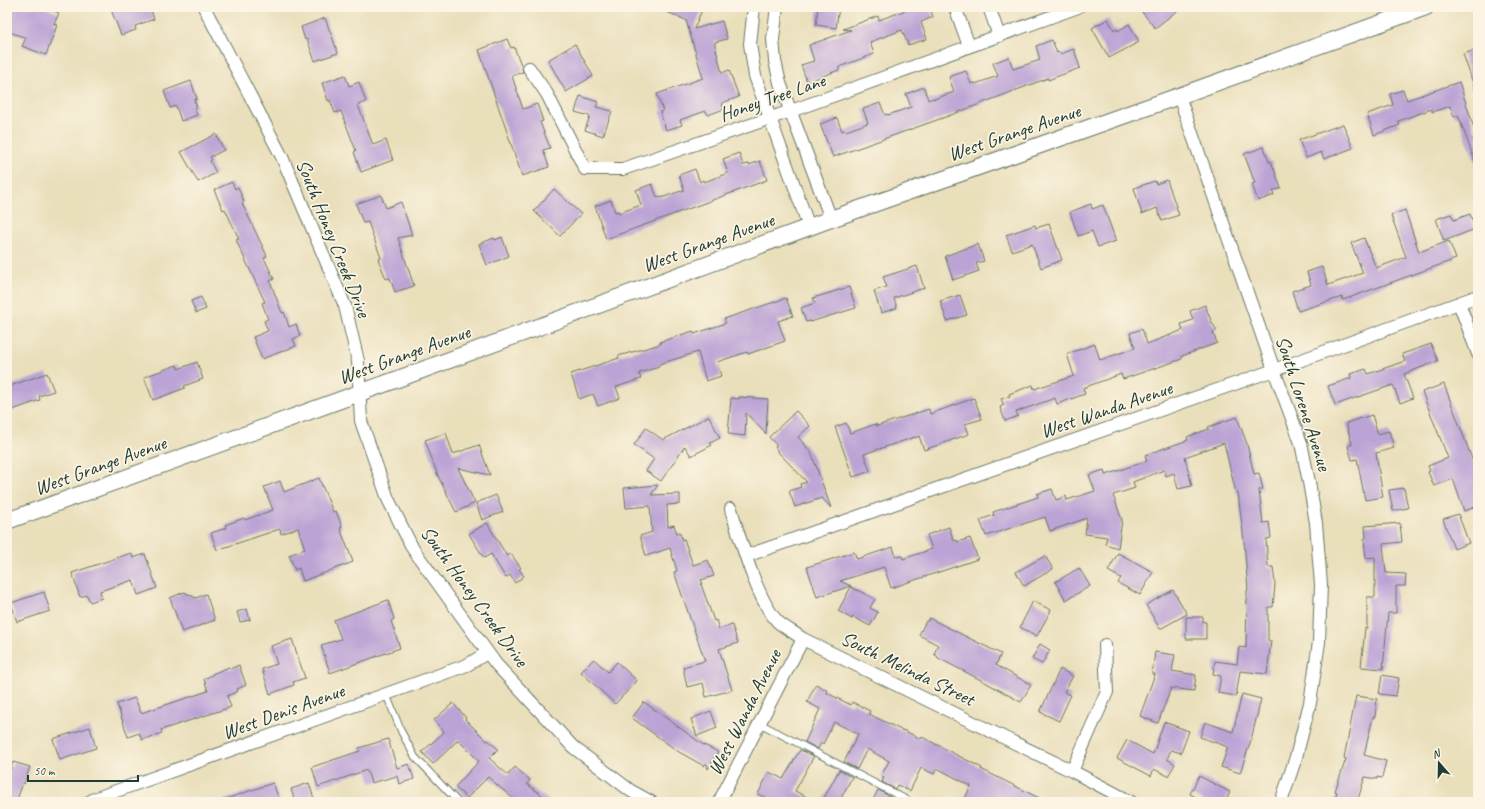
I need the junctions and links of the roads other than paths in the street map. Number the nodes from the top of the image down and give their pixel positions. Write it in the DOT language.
graph roads {
  1 [pos="204,7"];
  2 [pos="754,7"];
  3 [pos="778,7"];
  4 [pos="955,7"];
  5 [pos="989,7"];
  6 [pos="1078,7"];
  7 [pos="1426,7"];
  8 [pos="999,36"];
  9 [pos="969,46"];
  10 [pos="530,68"];
  11 [pos="1180,96"];
  12 [pos="791,111"];
  13 [pos="769,118"];
  14 [pos="831,219"];
  15 [pos="809,227"];
  16 [pos="1478,296"];
  17 [pos="1459,303"];
  18 [pos="1478,354"];
  19 [pos="1274,370"];
  20 [pos="360,393"];
  21 [pos="731,509"];
  22 [pos="7,521"];
  23 [pos="746,556"];
  24 [pos="804,639"];
  25 [pos="1105,645"];
  26 [pos="487,653"];
  27 [pos="386,694"];
  28 [pos="759,723"];
  29 [pos="1072,771"];
  30 [pos="89,802"];
  31 [pos="458,802"];
  32 [pos="651,802"];
  33 [pos="719,802"];
  34 [pos="911,802"];
  35 [pos="1131,802"];
  36 [pos="1281,802"];
  1 -- 20 [label="street, South Honey Creek Drive"];
  2 -- 13 [label="street"];
  3 -- 12 [label="street"];
  4 -- 9 [label="street"];
  5 -- 8 [label="street"];
  6 -- 8 [label="street, Honey Tree Lane"];
  7 -- 11 [label="street, West Grange Avenue"];
  8 -- 9 [label="street, Honey Tree Lane"];
  9 -- 12 [label="street, Honey Tree Lane"];
  10 -- 13 [label="street, Honey Tree Lane"];
  11 -- 14 [label="street, West Grange Avenue"];
  11 -- 19 [label="street, South Lorene Avenue"];
  12 -- 13 [label="street, Honey Tree Lane"];
  12 -- 14 [label="street"];
  13 -- 15 [label="street"];
  14 -- 15 [label="street, West Grange Avenue"];
  15 -- 20 [label="street, West Grange Avenue"];
  16 -- 17 [label="street, West Wanda Avenue"];
  17 -- 18 [label="street"];
  17 -- 19 [label="street, West Wanda Avenue"];
  19 -- 23 [label="street, West Wanda Avenue"];
  19 -- 36 [label="street, South Lorene Avenue"];
  20 -- 22 [label="street, West Grange Avenue"];
  20 -- 26 [label="street, South Honey Creek Drive"];
  21 -- 23 [label="street, South Melinda Street"];
  23 -- 24 [label="street, South Melinda Street"];
  24 -- 28 [label="street, West Wanda Avenue"];
  24 -- 29 [label="street, South Melinda Street"];
  25 -- 29 [label="street"];
  26 -- 27 [label="street, West Denis Avenue"];
  26 -- 32 [label="street, South Honey Creek Drive"];
  27 -- 30 [label="street, West Denis Avenue"];
  27 -- 31 [label="lane"];
  28 -- 33 [label="street, West Wanda Avenue"];
  28 -- 34 [label="lane"];
  29 -- 35 [label="street, South Melinda Street"];
}
